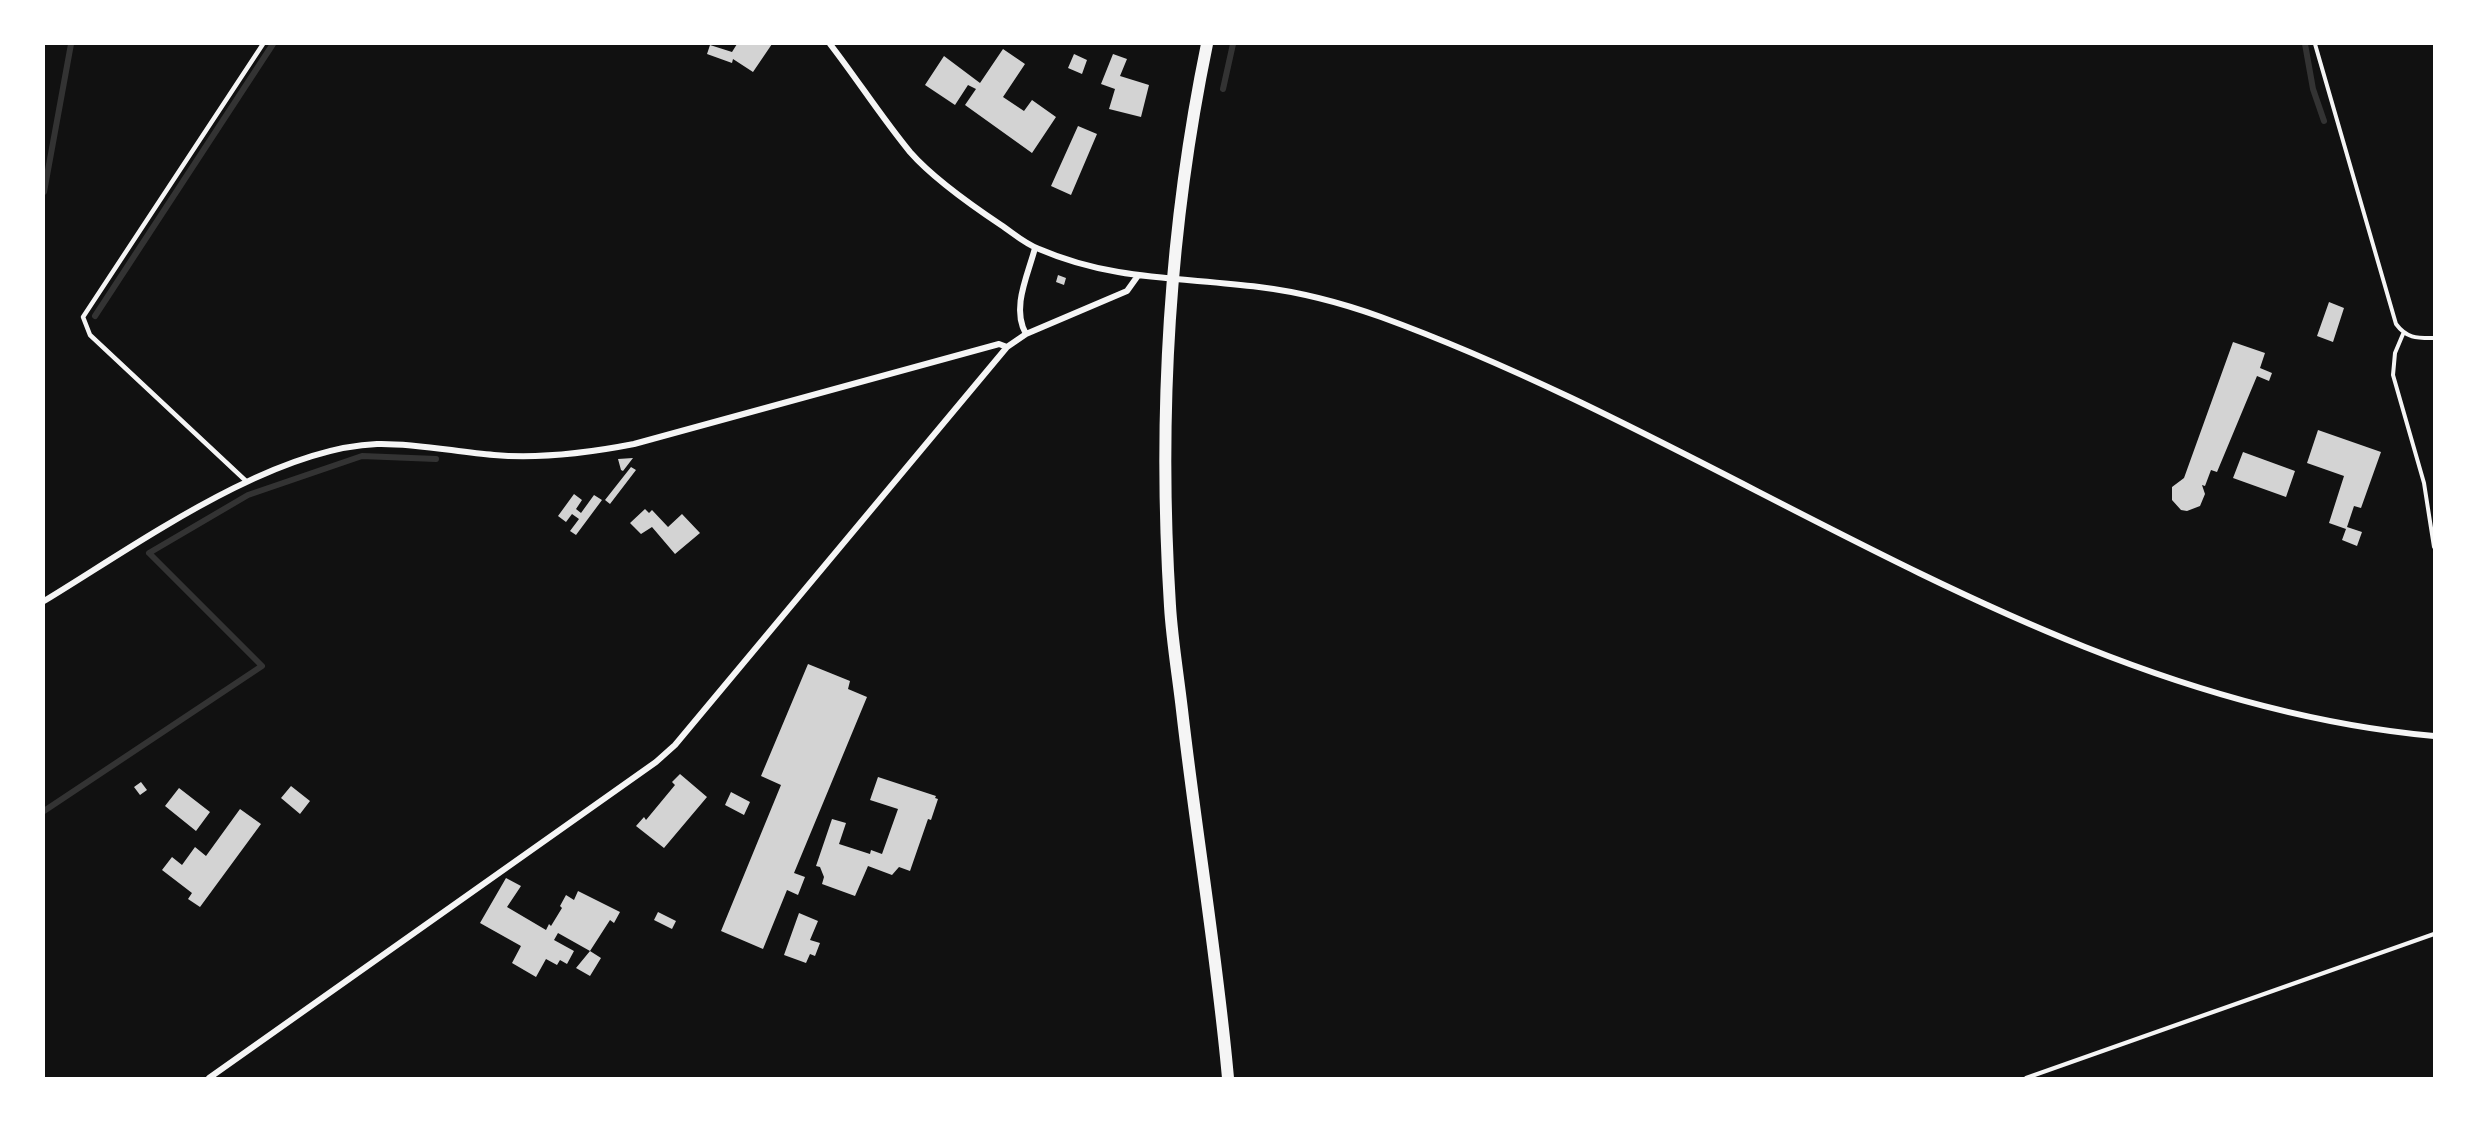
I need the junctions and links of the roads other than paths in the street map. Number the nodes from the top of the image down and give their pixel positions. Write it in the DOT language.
graph roads {
  1 [pos="263,44"];
  2 [pos="830,44"];
  3 [pos="1207,44"];
  4 [pos="1035,248"];
  5 [pos="1137,278"];
  6 [pos="1172,280"];
  7 [pos="1026,334"];
  8 [pos="1007,347"];
  9 [pos="246,481"];
  10 [pos="44,601"];
  11 [pos="2434,736"];
  12 [pos="209,1078"];
  13 [pos="1228,1078"];
  1 -- 9 [label="lane"];
  2 -- 4 [label="street"];
  3 -- 6 [label="main road"];
  4 -- 5 [label="street"];
  4 -- 7 [label="street"];
  5 -- 6 [label="street"];
  5 -- 7 [label="street"];
  6 -- 11 [label="street"];
  6 -- 13 [label="main road"];
  7 -- 8 [label="street"];
  8 -- 9 [label="street"];
  8 -- 12 [label="street"];
  9 -- 10 [label="street"];
}
